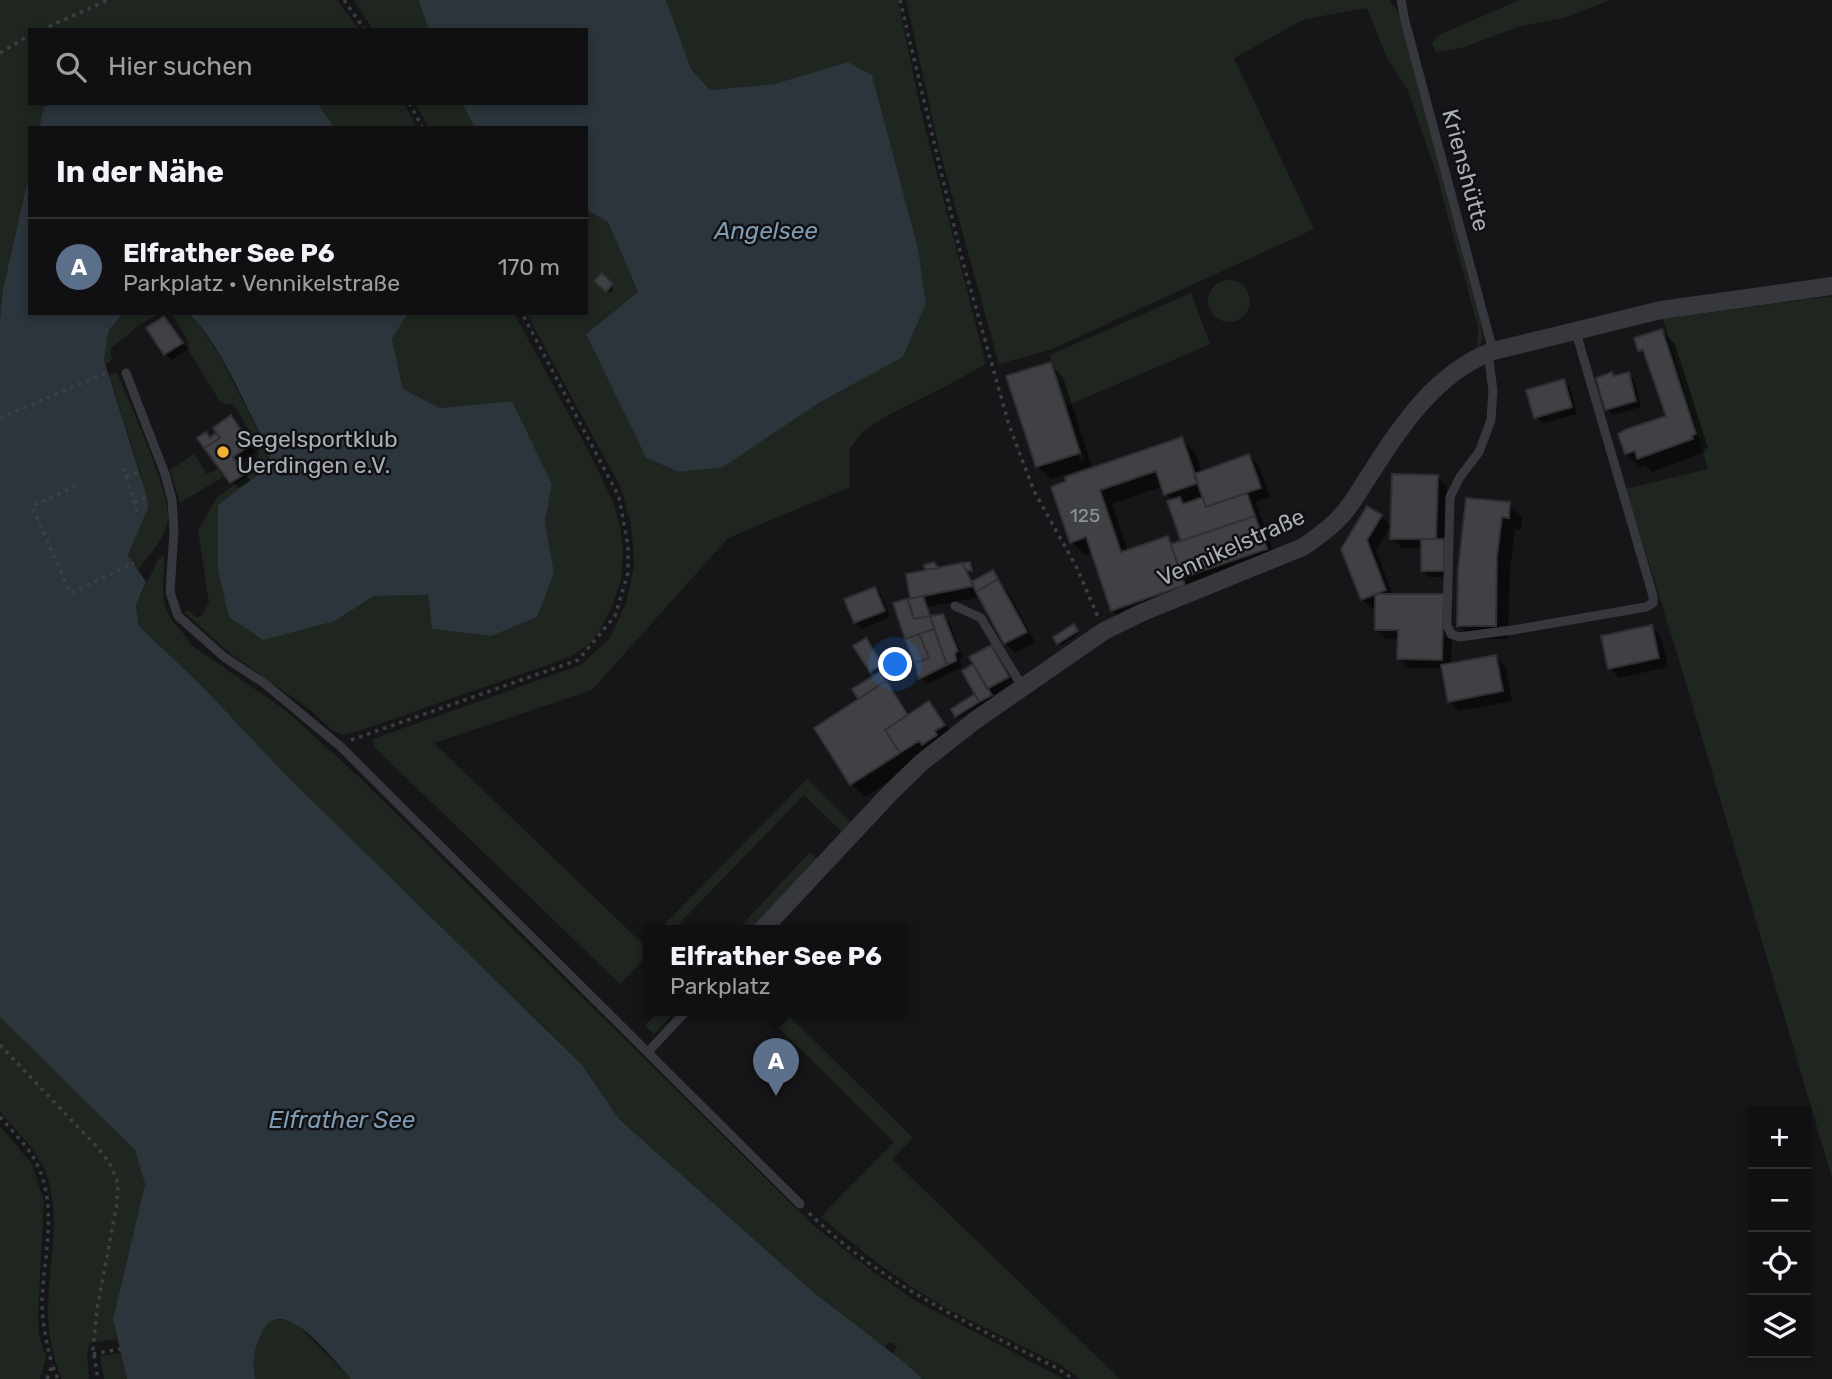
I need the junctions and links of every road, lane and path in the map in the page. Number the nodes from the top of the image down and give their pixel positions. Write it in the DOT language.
graph roads {
  1 [pos="108,0"];
  2 [pos="344,0"];
  3 [pos="900,0"];
  4 [pos="1401,0"];
  5 [pos="45,28"];
  6 [pos="364,28"];
  7 [pos="28,36"];
  8 [pos="0,53"];
  9 [pos="410,105"];
  10 [pos="421,126"];
  11 [pos="1832,286"];
  12 [pos="523,315"];
  13 [pos="1575,329"];
  14 [pos="1490,351"];
  15 [pos="108,372"];
  16 [pos="126,373"];
  17 [pos="0,418"];
  18 [pos="123,468"];
  19 [pos="140,472"];
  20 [pos="126,476"];
  21 [pos="76,486"];
  22 [pos="147,497"];
  23 [pos="134,502"];
  24 [pos="138,514"];
  25 [pos="134,563"];
  26 [pos="955,606"];
  27 [pos="1104,631"];
  28 [pos="1023,688"];
  29 [pos="341,747"];
  30 [pos="767,925"];
  31 [pos="681,1016"];
  32 [pos="0,1045"];
  33 [pos="648,1052"];
  34 [pos="0,1118"];
  35 [pos="800,1204"];
  36 [pos="120,1349"];
  37 [pos="93,1354"];
  38 [pos="52,1365"];
  39 [pos="47,1379"];
  40 [pos="58,1379"];
  41 [pos="98,1379"];
  42 [pos="1073,1379"];
  1 -- 5 [label="path"];
  2 -- 6 [label="path"];
  3 -- 27 [label="path"];
  4 -- 14 [label="lane, Krienshütte"];
  7 -- 8 [label="path"];
  9 -- 10 [label="path"];
  11 -- 13 [label="street, Vennikelstraße"];
  12 -- 29 [label="path"];
  13 -- 14 [label="street, Vennikelstraße"];
  13 -- 14 [label="lane, Krienshütte"];
  14 -- 27 [label="street, Vennikelstraße"];
  15 -- 17 [label="path"];
  16 -- 29 [label="lane"];
  18 -- 20 [label="path"];
  19 -- 20 [label="path"];
  20 -- 23 [label="path"];
  21 -- 25 [label="path"];
  22 -- 23 [label="path"];
  23 -- 24 [label="path"];
  26 -- 28 [label="lane"];
  27 -- 28 [label="street, Vennikelstraße"];
  28 -- 30 [label="street, Vennikelstraße"];
  29 -- 33 [label="lane"];
  31 -- 33 [label="lane"];
  32 -- 37 [label="path"];
  33 -- 35 [label="lane"];
  34 -- 38 [label="path"];
  35 -- 42 [label="path"];
  36 -- 37 [label="path"];
  37 -- 41 [label="path"];
  38 -- 39 [label="path"];
  38 -- 40 [label="path"];
}
